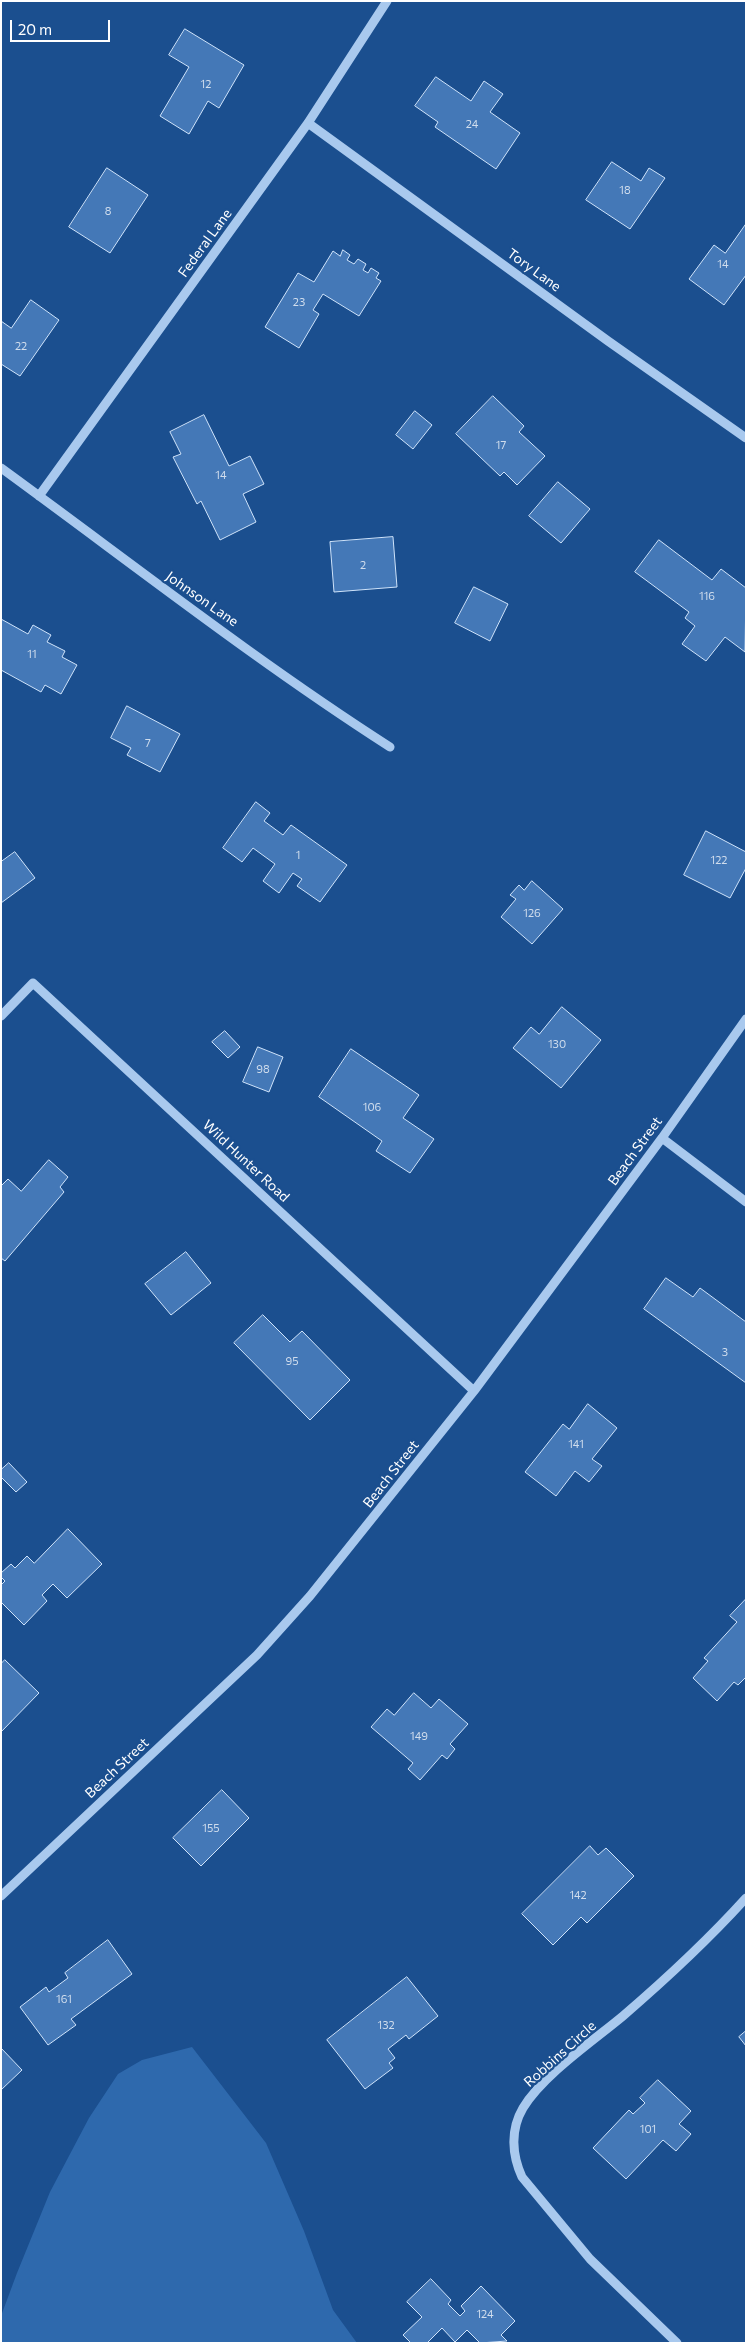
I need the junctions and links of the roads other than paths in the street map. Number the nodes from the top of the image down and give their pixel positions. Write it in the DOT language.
graph roads {
  1 [pos="387,1"];
  2 [pos="308,123"];
  3 [pos="746,438"];
  4 [pos="1,468"];
  5 [pos="39,496"];
  6 [pos="390,747"];
  7 [pos="1,1016"];
  8 [pos="746,1019"];
  9 [pos="662,1138"];
  10 [pos="746,1202"];
  11 [pos="474,1391"];
  12 [pos="1,1896"];
  13 [pos="746,1898"];
  14 [pos="677,2343"];
  1 -- 2 [label="street, Federal Lane"];
  2 -- 3 [label="street, Tory Lane"];
  2 -- 5 [label="street, Federal Lane"];
  4 -- 5 [label="street, Johnson Lane"];
  5 -- 6 [label="street, Johnson Lane"];
  7 -- 11 [label="street, Wild Hunter Road"];
  8 -- 9 [label="street, Beach Street"];
  9 -- 10 [label="street"];
  9 -- 11 [label="street, Beach Street"];
  11 -- 12 [label="street, Beach Street"];
  13 -- 14 [label="street, Robbins Circle"];
}
